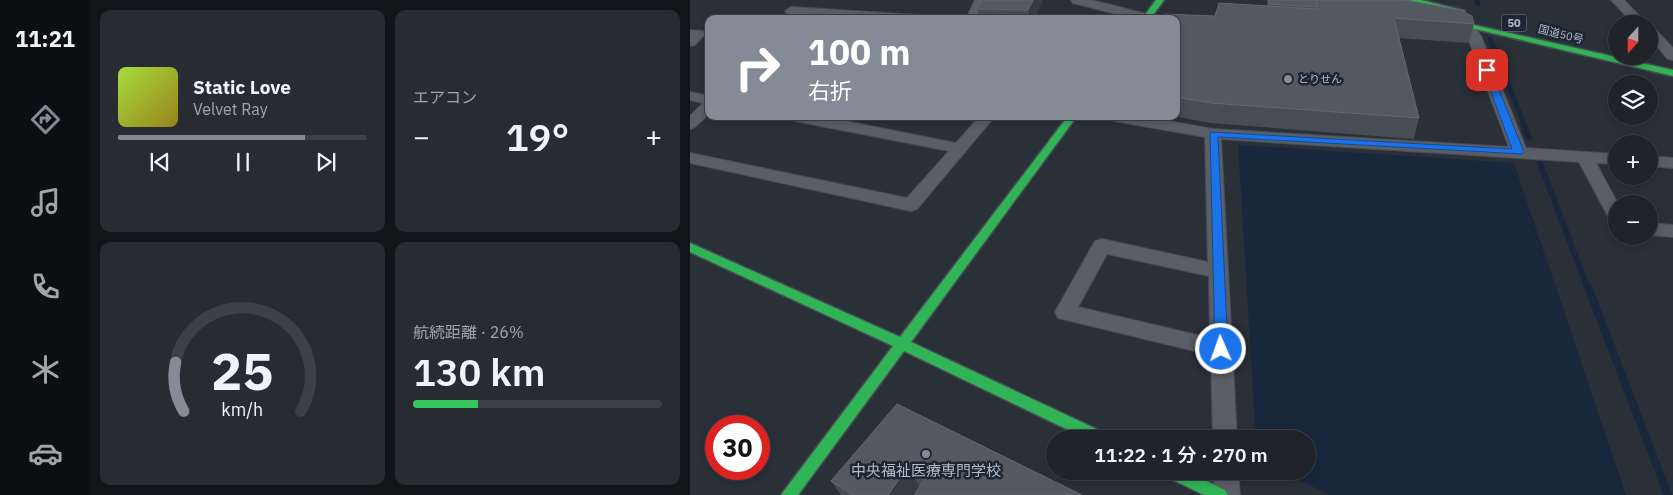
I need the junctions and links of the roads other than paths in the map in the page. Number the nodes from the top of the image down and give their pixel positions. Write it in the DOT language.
graph roads {
  1 [pos="804,0"];
  2 [pos="981,0"];
  3 [pos="1077,0"];
  4 [pos="1160,0"];
  5 [pos="1411,0"];
  6 [pos="1617,0"];
  7 [pos="1412,12"];
  8 [pos="787,15"];
  9 [pos="974,15"];
  10 [pos="1134,15"];
  11 [pos="1148,15"];
  12 [pos="1632,15"];
  13 [pos="1470,19"];
  14 [pos="690,34"];
  15 [pos="1658,40"];
  16 [pos="690,42"];
  17 [pos="1673,56"];
  18 [pos="1658,57"];
  19 [pos="1673,61"];
  20 [pos="1673,74"];
  21 [pos="690,96"];
  22 [pos="705,99"];
  23 [pos="705,110"];
  24 [pos="816,120"];
  25 [pos="984,120"];
  26 [pos="1070,120"];
  27 [pos="1136,120"];
  28 [pos="690,124"];
  29 [pos="1213,134"];
  30 [pos="959,148"];
  31 [pos="1519,152"];
  32 [pos="1584,157"];
  33 [pos="690,158"];
  34 [pos="1608,158"];
  35 [pos="1658,162"];
  36 [pos="1673,163"];
  37 [pos="1608,201"];
  38 [pos="1658,230"];
  39 [pos="1673,231"];
  40 [pos="690,247"];
  41 [pos="1218,271"];
  42 [pos="902,344"];
  43 [pos="1221,349"];
  44 [pos="1083,430"];
  45 [pos="1225,430"];
  46 [pos="1189,480"];
  47 [pos="1226,480"];
  48 [pos="789,495"];
  49 [pos="1220,495"];
  50 [pos="1227,495"];
  1 -- 8 [label="street"];
  2 -- 9 [label="street"];
  3 -- 10 [label="street"];
  4 -- 11 [label="main road"];
  5 -- 13 [label="main road, 国道50号 / 50"];
  6 -- 12 [label="street"];
  7 -- 13 [label="main road, 国道50号 / 50"];
  13 -- 20 [label="main road, 国道50号 / 50"];
  13 -- 31 [label="street"];
  14 -- 16 [label="street"];
  15 -- 17 [label="street"];
  18 -- 19 [label="main road"];
  21 -- 22 [label="street"];
  23 -- 28 [label="street"];
  24 -- 30 [label="street"];
  25 -- 30 [label="street"];
  26 -- 42 [label="main road"];
  27 -- 29 [label="street"];
  29 -- 31 [label="street"];
  29 -- 41 [label="street"];
  30 -- 33 [label="street"];
  31 -- 32 [label="street"];
  32 -- 34 [label="street"];
  32 -- 37 [label="street"];
  35 -- 36 [label="street"];
  38 -- 39 [label="street"];
  40 -- 42 [label="main road"];
  41 -- 43 [label="street"];
  41 -- 43 [label="street"];
  42 -- 44 [label="main road"];
  42 -- 48 [label="main road"];
  43 -- 45 [label="street"];
  46 -- 49 [label="main road"];
  47 -- 50 [label="street"];
}
